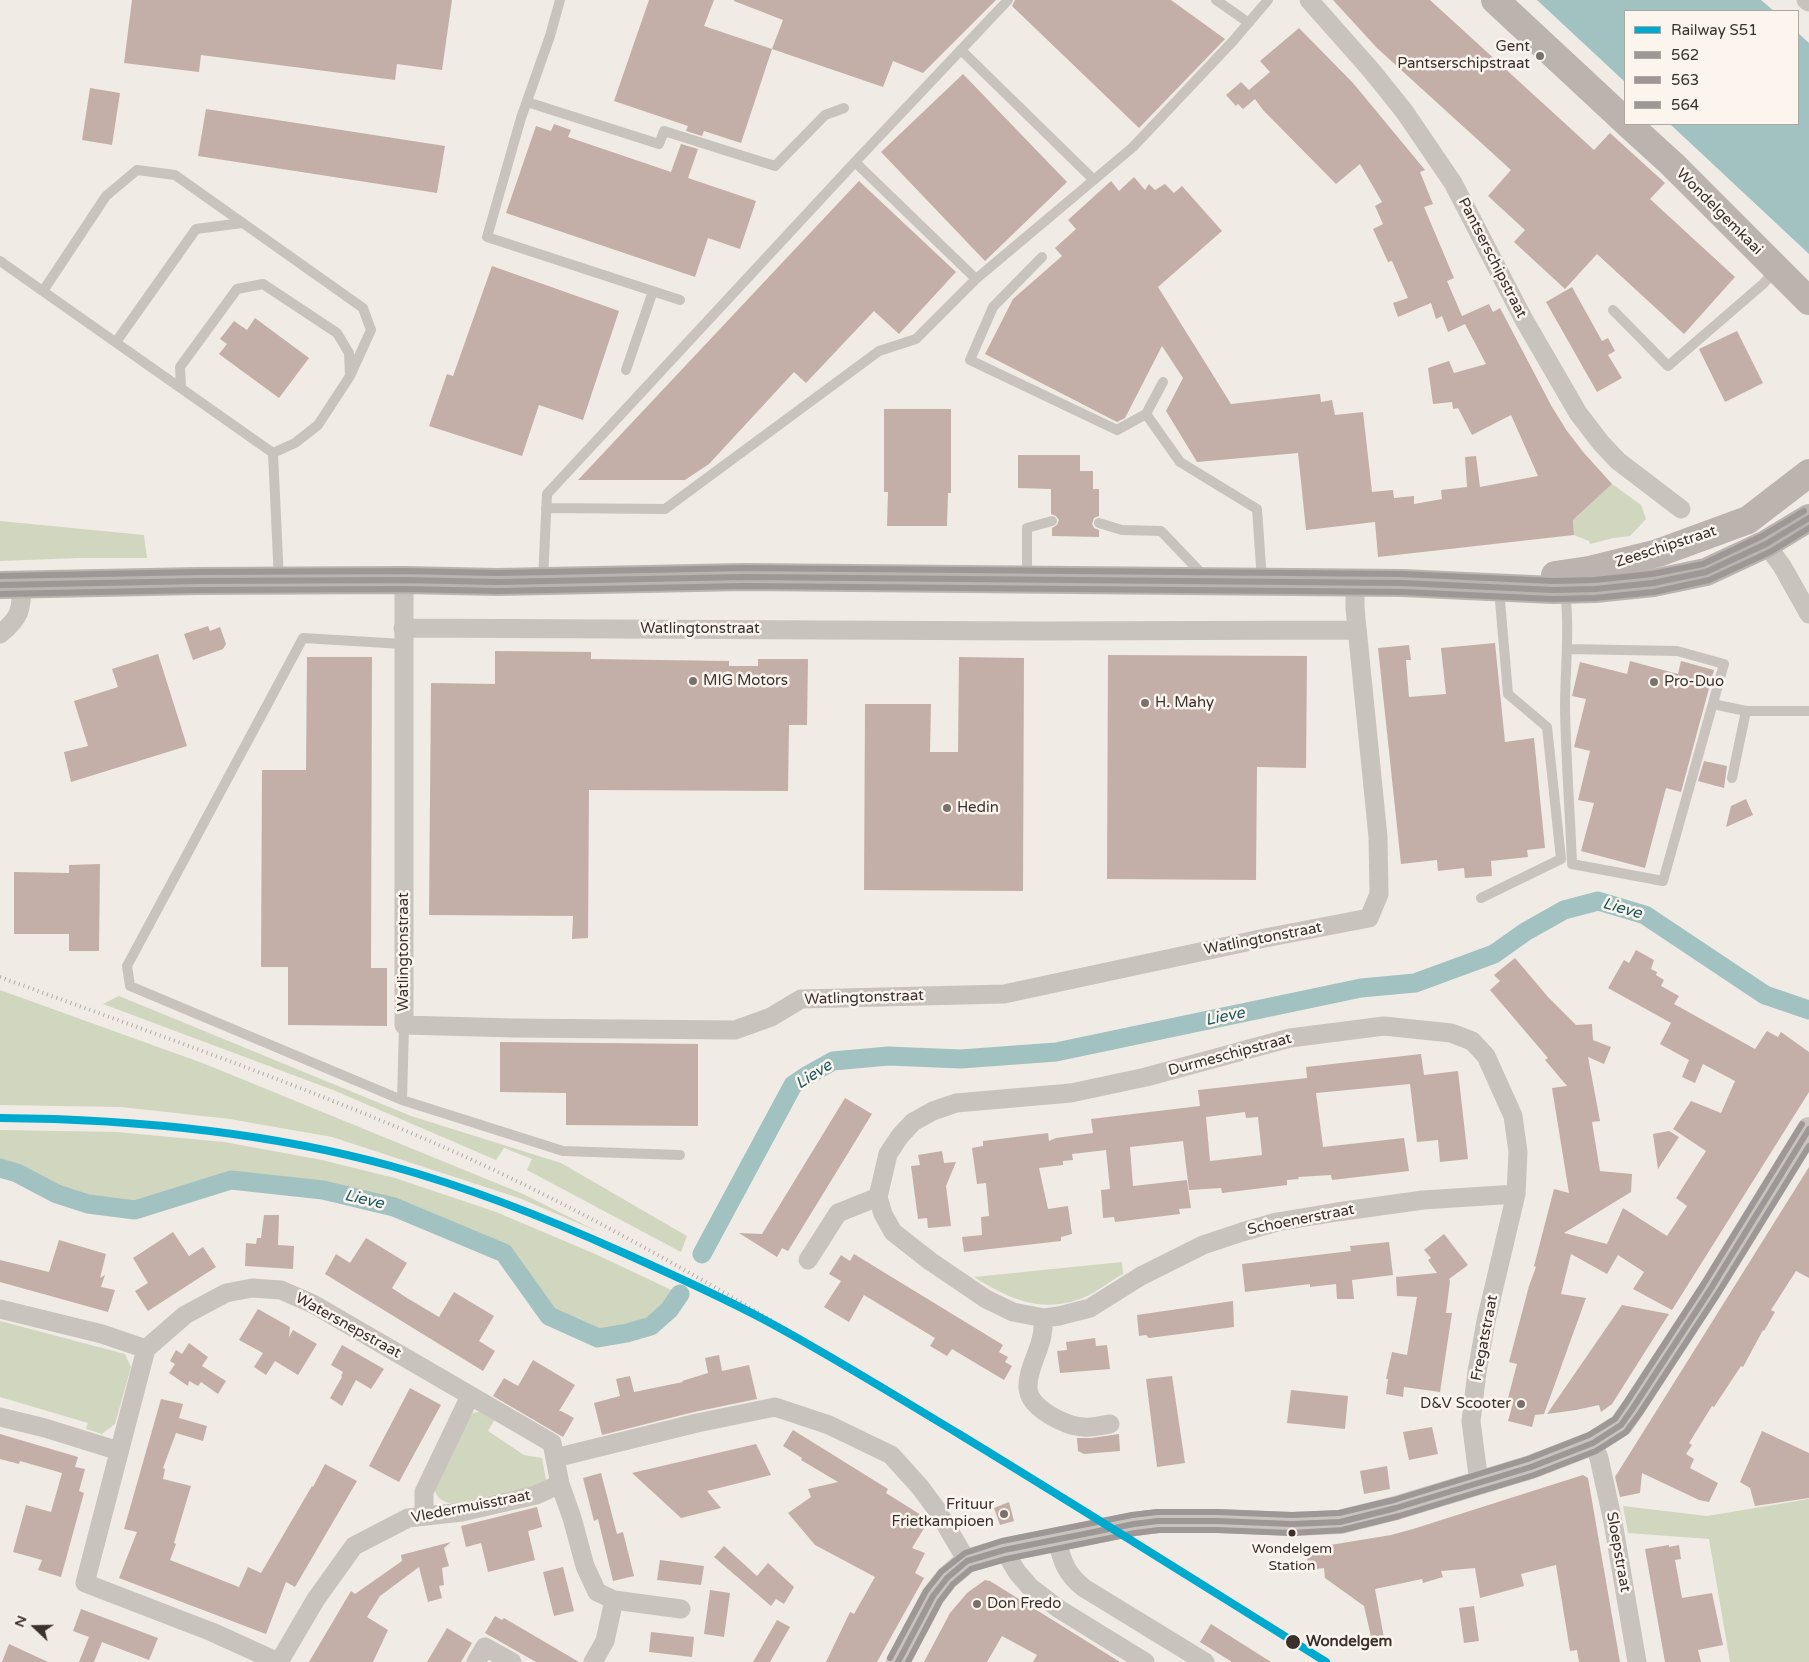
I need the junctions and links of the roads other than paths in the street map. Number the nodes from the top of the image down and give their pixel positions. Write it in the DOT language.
graph roads {
  1 [pos="560,0"];
  2 [pos="1008,0"];
  3 [pos="1216,0"];
  4 [pos="1268,0"];
  5 [pos="1309,0"];
  6 [pos="1495,0"];
  7 [pos="1249,23"];
  8 [pos="961,50"];
  9 [pos="527,102"];
  10 [pos="844,108"];
  11 [pos="1624,120"];
  12 [pos="1629,125"];
  13 [pos="855,162"];
  14 [pos="1094,180"];
  15 [pos="242,223"];
  16 [pos="1042,257"];
  17 [pos="0,261"];
  18 [pos="1777,269"];
  19 [pos="976,279"];
  20 [pos="43,291"];
  21 [pos="654,291"];
  22 [pos="680,300"];
  23 [pos="1809,301"];
  24 [pos="1613,310"];
  25 [pos="116,342"];
  26 [pos="626,370"];
  27 [pos="350,376"];
  28 [pos="1163,382"];
  29 [pos="181,387"];
  30 [pos="1146,414"];
  31 [pos="273,453"];
  32 [pos="1809,473"];
  33 [pos="546,508"];
  34 [pos="1681,508"];
  35 [pos="1809,518"];
  36 [pos="1052,521"];
  37 [pos="1099,523"];
  38 [pos="1766,544"];
  39 [pos="404,580"];
  40 [pos="1027,580"];
  41 [pos="279,581"];
  42 [pos="543,581"];
  43 [pos="1210,582"];
  44 [pos="1262,582"];
  45 [pos="1355,583"];
  46 [pos="11,585"];
  47 [pos="1488,587"];
  48 [pos="1565,590"];
  49 [pos="1809,614"];
  50 [pos="1357,630"];
  51 [pos="0,634"];
  52 [pos="403,636"];
  53 [pos="1567,650"];
  54 [pos="1713,704"];
  55 [pos="1746,711"];
  56 [pos="1809,711"];
  57 [pos="1732,778"];
  58 [pos="1481,898"];
  59 [pos="404,1025"];
  60 [pos="402,1100"];
  61 [pos="1809,1129"];
  62 [pos="680,1154"];
  63 [pos="1516,1194"];
  64 [pos="878,1197"];
  65 [pos="808,1260"];
  66 [pos="0,1308"];
  67 [pos="1044,1318"];
  68 [pos="146,1349"];
  69 [pos="470,1396"];
  70 [pos="0,1417"];
  71 [pos="1110,1424"];
  72 [pos="1593,1443"];
  73 [pos="119,1451"];
  74 [pos="555,1458"];
  75 [pos="1479,1483"];
  76 [pos="560,1484"];
  77 [pos="424,1516"];
  78 [pos="1057,1540"];
  79 [pos="1004,1550"];
  80 [pos="967,1561"];
  81 [pos="614,1600"];
  82 [pos="681,1610"];
  83 [pos="279,1662"];
  84 [pos="476,1662"];
  85 [pos="512,1662"];
  86 [pos="593,1662"];
  87 [pos="898,1662"];
  88 [pos="1146,1662"];
  89 [pos="1205,1662"];
  90 [pos="1637,1662"];
  1 -- 9 [label="lane"];
  2 -- 8 [label="lane"];
  3 -- 7 [label="lane"];
  4 -- 7 [label="lane"];
  5 -- 34 [label="street, Pantserschipstraat"];
  6 -- 11 [label="main road"];
  7 -- 14 [label="lane"];
  8 -- 13 [label="lane"];
  8 -- 14 [label="lane"];
  9 -- 10 [label="lane"];
  9 -- 21 [label="lane"];
  12 -- 18 [label="main road, Wondelgemkaai"];
  13 -- 19 [label="lane"];
  13 -- 33 [label="lane"];
  14 -- 19 [label="lane"];
  15 -- 20 [label="lane"];
  15 -- 25 [label="lane"];
  15 -- 27 [label="lane"];
  16 -- 30 [label="lane"];
  17 -- 20 [label="lane"];
  18 -- 23 [label="main road, Wondelgemkaai"];
  18 -- 24 [label="lane"];
  19 -- 33 [label="lane"];
  20 -- 25 [label="lane"];
  21 -- 22 [label="lane"];
  21 -- 26 [label="lane"];
  25 -- 29 [label="lane"];
  27 -- 29 [label="lane"];
  27 -- 31 [label="lane"];
  28 -- 30 [label="lane"];
  29 -- 31 [label="lane"];
  30 -- 44 [label="lane"];
  31 -- 41 [label="lane"];
  32 -- 47 [label="main road, Zeeschipstraat"];
  33 -- 42 [label="lane"];
  35 -- 38 [label="main road, Zeeschipstraat"];
  36 -- 40 [label="lane"];
  37 -- 43 [label="lane"];
  38 -- 48 [label="main road, Zeeschipstraat"];
  38 -- 49 [label="street"];
  39 -- 41 [label="main road, Zeeschipstraat"];
  39 -- 42 [label="main road, Zeeschipstraat"];
  39 -- 52 [label="street, Watlingtonstraat"];
  40 -- 42 [label="main road, Zeeschipstraat"];
  40 -- 43 [label="main road, Zeeschipstraat"];
  41 -- 46 [label="main road, Zeeschipstraat"];
  43 -- 44 [label="main road, Zeeschipstraat"];
  44 -- 45 [label="main road, Zeeschipstraat"];
  45 -- 47 [label="main road, Zeeschipstraat"];
  45 -- 50 [label="street, Watlingtonstraat"];
  46 -- 51 [label="street, Zeeschipstraat"];
  47 -- 48 [label="main road, Zeeschipstraat"];
  47 -- 58 [label="lane"];
  48 -- 53 [label="lane"];
  50 -- 52 [label="street, Watlingtonstraat"];
  50 -- 59 [label="street, Watlingtonstraat"];
  52 -- 59 [label="street, Watlingtonstraat"];
  52 -- 60 [label="lane"];
  53 -- 54 [label="lane"];
  53 -- 54 [label="lane"];
  54 -- 55 [label="lane"];
  55 -- 56 [label="lane"];
  55 -- 57 [label="lane"];
  59 -- 60 [label="lane"];
  60 -- 62 [label="lane"];
  61 -- 72 [label="street"];
  63 -- 64 [label="street, Durmeschipstraat"];
  63 -- 67 [label="street, Schoenerstraat"];
  63 -- 75 [label="street, Fregatstraat"];
  64 -- 65 [label="street"];
  64 -- 67 [label="street, Schoenerstraat"];
  66 -- 68 [label="street"];
  67 -- 71 [label="street"];
  68 -- 69 [label="street, Watersnepstraat"];
  68 -- 73 [label="street"];
  69 -- 74 [label="street, Watersnepstraat"];
  69 -- 77 [label="street"];
  70 -- 73 [label="street"];
  72 -- 75 [label="street"];
  72 -- 90 [label="street, Sloepstraat"];
  73 -- 83 [label="street"];
  74 -- 76 [label="street, Watersnepstraat"];
  74 -- 80 [label="street"];
  75 -- 78 [label="street"];
  76 -- 77 [label="street, Vledermuisstraat"];
  76 -- 81 [label="street"];
  77 -- 83 [label="street, Vledermuisstraat"];
  78 -- 79 [label="street"];
  78 -- 89 [label="street"];
  79 -- 80 [label="street"];
  79 -- 88 [label="street"];
  80 -- 87 [label="street"];
  81 -- 82 [label="street"];
  81 -- 86 [label="street"];
  84 -- 85 [label="street"];
}
